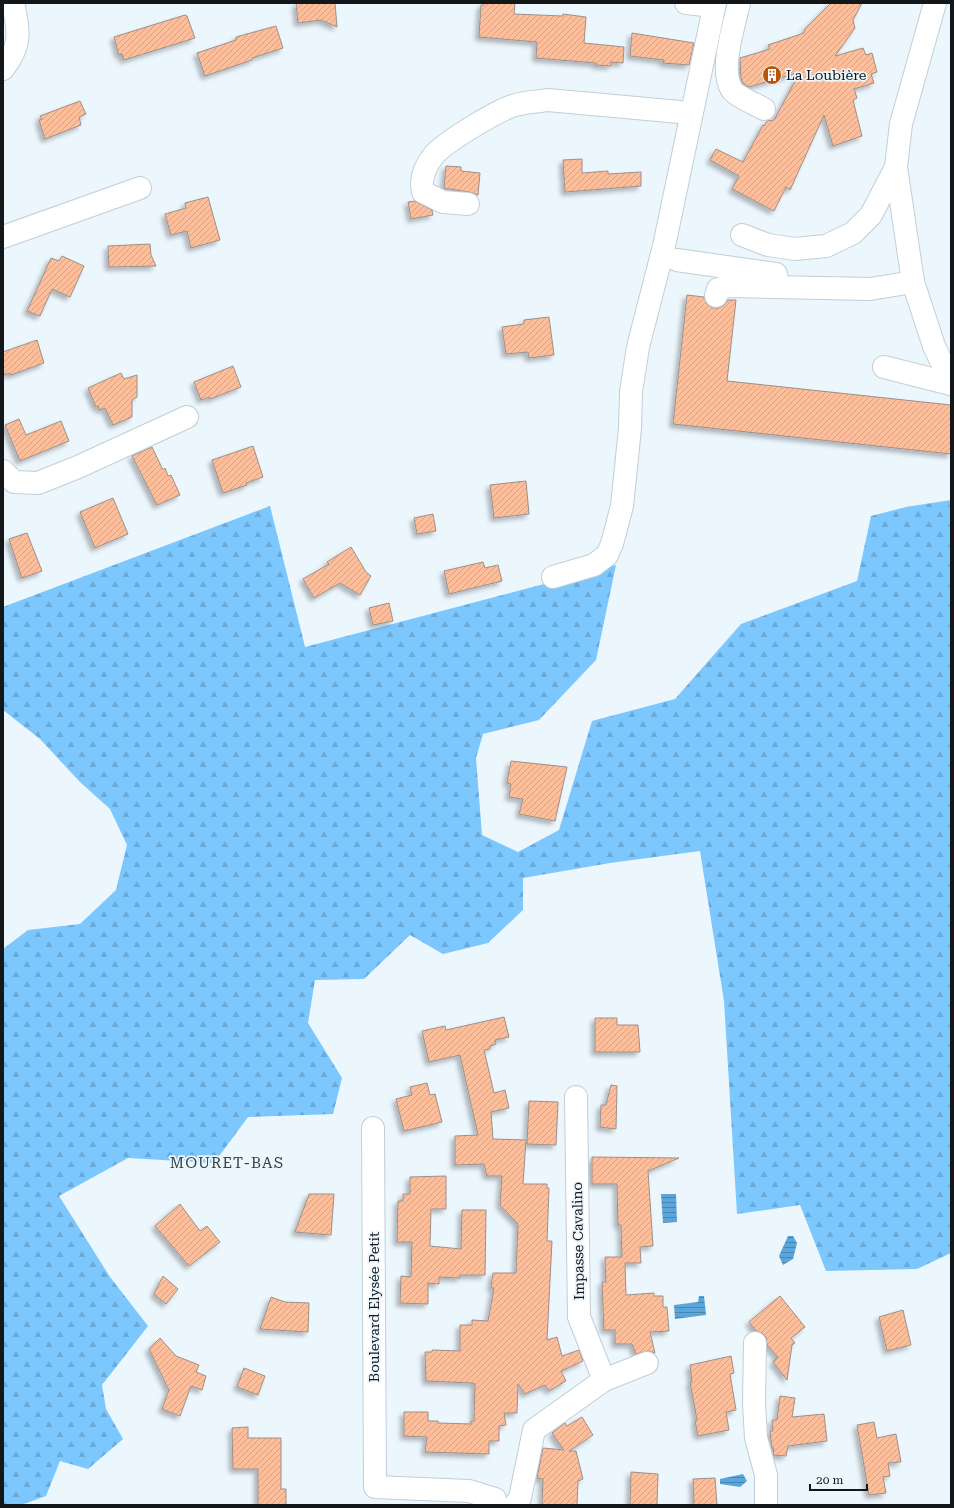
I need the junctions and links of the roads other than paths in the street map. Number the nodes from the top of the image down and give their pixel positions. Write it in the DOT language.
graph roads {
  1 [pos="13,3"];
  2 [pos="686,3"];
  3 [pos="739,3"];
  4 [pos="935,3"];
  5 [pos="714,5"];
  6 [pos="3,69"];
  7 [pos="764,109"];
  8 [pos="691,113"];
  9 [pos="896,167"];
  10 [pos="140,188"];
  11 [pos="468,204"];
  12 [pos="742,235"];
  13 [pos="3,237"];
  14 [pos="677,260"];
  15 [pos="913,282"];
  16 [pos="778,287"];
  17 [pos="716,296"];
  18 [pos="884,367"];
  19 [pos="951,369"];
  20 [pos="951,384"];
  21 [pos="187,417"];
  22 [pos="3,471"];
  23 [pos="553,577"];
  24 [pos="576,1097"];
  25 [pos="373,1128"];
  26 [pos="755,1343"];
  27 [pos="647,1363"];
  28 [pos="604,1380"];
  29 [pos="496,1505"];
  30 [pos="515,1505"];
  31 [pos="766,1505"];
  1 -- 6 [label="street"];
  2 -- 5 [label="street"];
  3 -- 7 [label="street"];
  4 -- 9 [label="street"];
  5 -- 8 [label="street"];
  8 -- 11 [label="street"];
  8 -- 23 [label="street"];
  9 -- 12 [label="street"];
  9 -- 15 [label="street"];
  10 -- 13 [label="street"];
  14 -- 16 [label="street"];
  15 -- 16 [label="street"];
  15 -- 19 [label="street"];
  16 -- 17 [label="street"];
  18 -- 20 [label="street"];
  21 -- 22 [label="street"];
  24 -- 28 [label="street, Impasse Cavalino"];
  25 -- 29 [label="street, Boulevard Elysée Petit"];
  26 -- 31 [label="street"];
  27 -- 28 [label="street"];
  28 -- 30 [label="street"];
}
